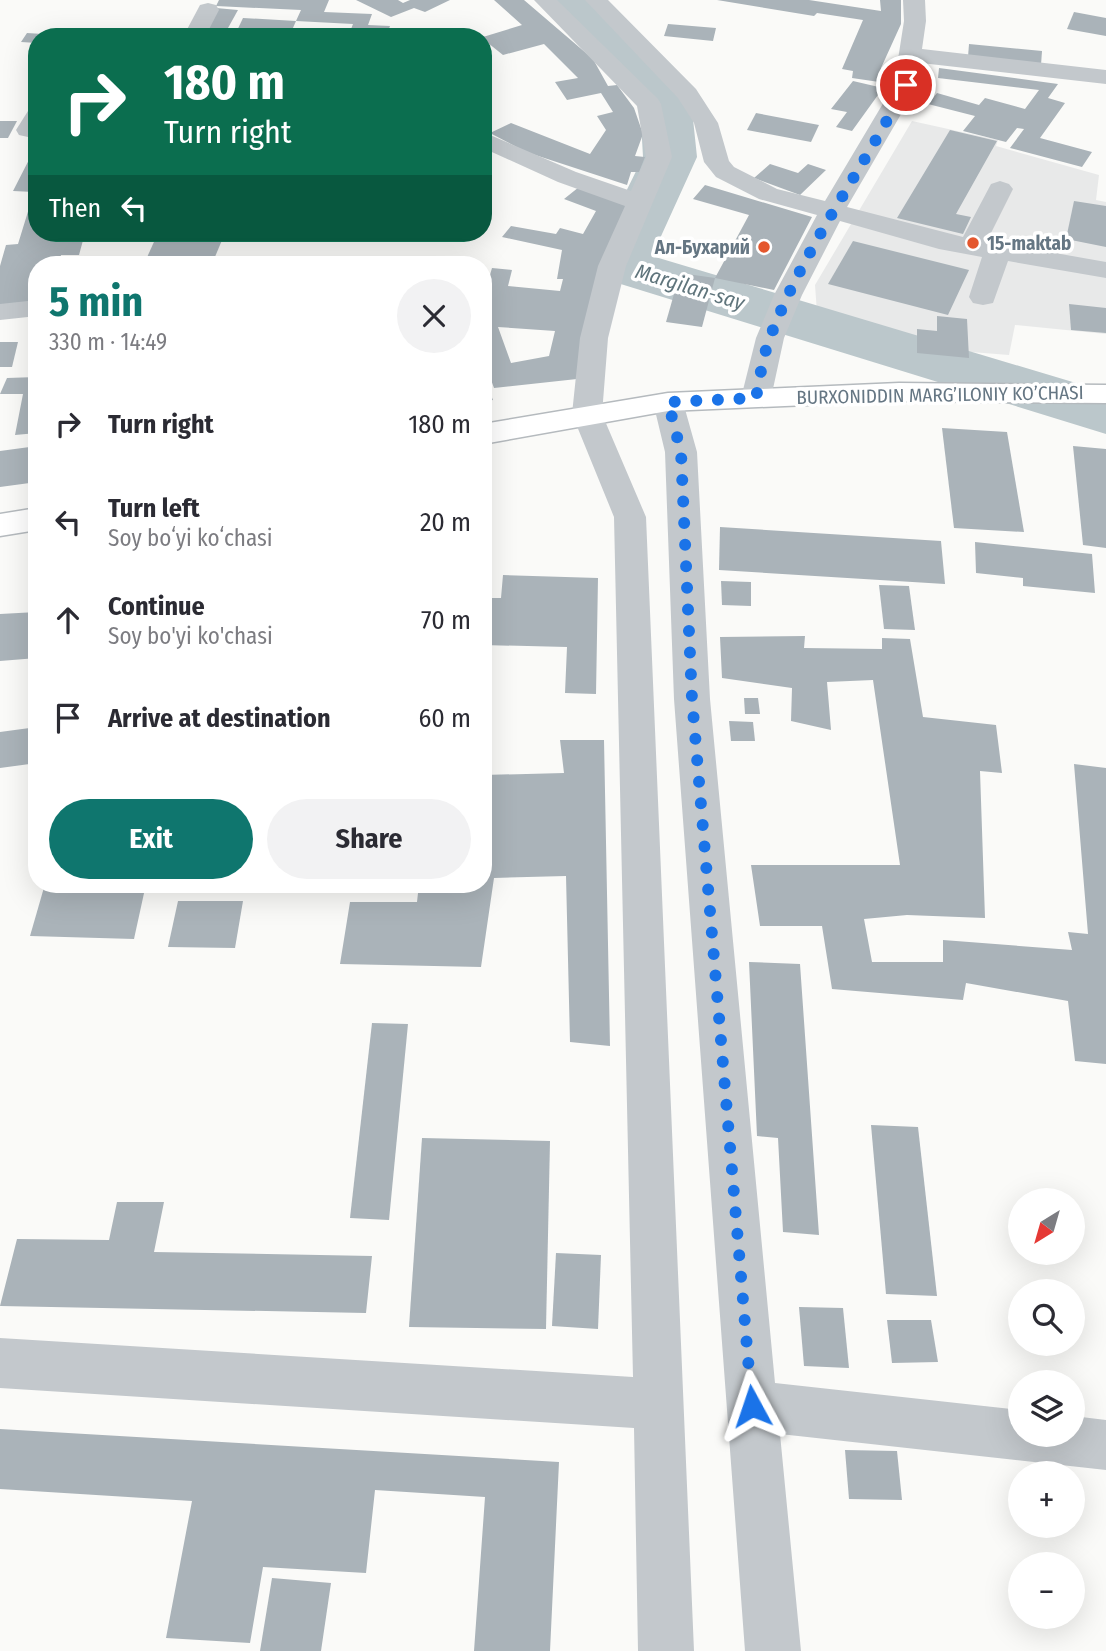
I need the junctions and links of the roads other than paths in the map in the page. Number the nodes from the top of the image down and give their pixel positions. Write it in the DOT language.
graph roads {
  1 [pos="545,0"];
  2 [pos="596,0"];
  3 [pos="914,0"];
  4 [pos="208,10"];
  5 [pos="199,28"];
  6 [pos="912,55"];
  7 [pos="1106,77"];
  8 [pos="492,143"];
  9 [pos="1000,189"];
  10 [pos="640,203"];
  11 [pos="832,211"];
  12 [pos="984,249"];
  13 [pos="1106,270"];
  14 [pos="983,297"];
  15 [pos="28,309"];
  16 [pos="0,312"];
  17 [pos="1106,394"];
  18 [pos="756,398"];
  19 [pos="668,402"];
  20 [pos="587,414"];
  21 [pos="492,432"];
  22 [pos="28,520"];
  23 [pos="0,524"];
  24 [pos="0,1363"];
  25 [pos="658,1404"];
  26 [pos="752,1406"];
  27 [pos="1106,1445"];
  28 [pos="666,1651"];
  29 [pos="773,1651"];
  1 -- 10 [label="street"];
  2 -- 11 [label="street"];
  3 -- 6 [label="street"];
  4 -- 5 [label="street"];
  6 -- 7 [label="street"];
  6 -- 11 [label="street"];
  8 -- 10 [label="street"];
  9 -- 12 [label="street"];
  10 -- 20 [label="street"];
  11 -- 12 [label="street"];
  11 -- 18 [label="street"];
  12 -- 13 [label="street"];
  12 -- 14 [label="street"];
  15 -- 16 [label="street"];
  17 -- 18 [label="main road, BURXONIDDIN MARG’ILONIY KO’CHASI"];
  18 -- 19 [label="main road, BURXONIDDIN MARG’ILONIY KO’CHASI"];
  19 -- 20 [label="main road, BURXONIDDIN MARG’ILONIY KO’CHASI"];
  19 -- 26 [label="street"];
  20 -- 21 [label="main road, BURXONIDDIN MARG’ILONIY KO’CHASI"];
  20 -- 25 [label="street"];
  22 -- 23 [label="main road"];
  24 -- 25 [label="street"];
  25 -- 28 [label="street"];
  26 -- 27 [label="street"];
  26 -- 29 [label="street"];
}
